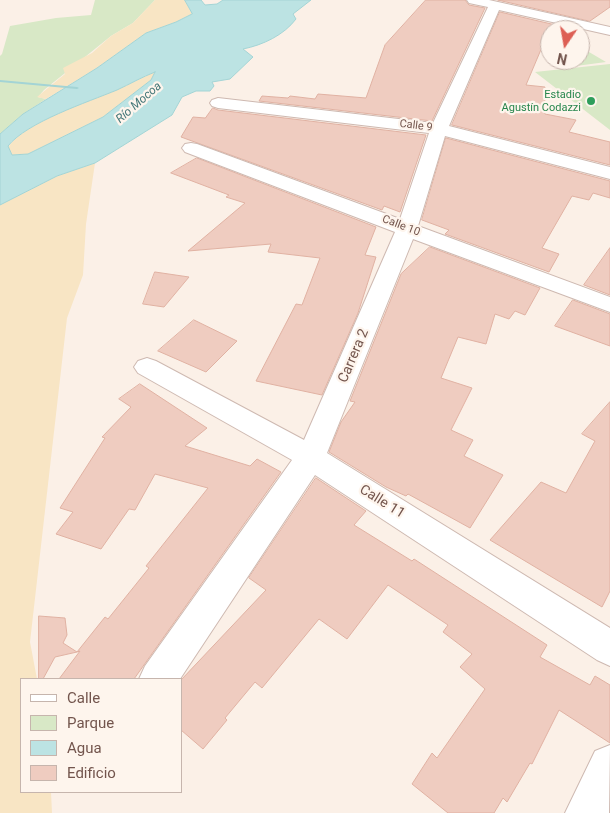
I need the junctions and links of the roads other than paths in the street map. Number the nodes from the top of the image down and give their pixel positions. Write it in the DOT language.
graph roads {
  1 [pos="484,2"];
  2 [pos="610,31"];
  3 [pos="218,103"];
  4 [pos="439,129"];
  5 [pos="191,148"];
  6 [pos="610,173"];
  7 [pos="408,228"];
  8 [pos="610,306"];
  9 [pos="147,367"];
  10 [pos="311,457"];
  11 [pos="610,648"];
  12 [pos="159,678"];
  13 [pos="610,766"];
  14 [pos="587,813"];
  1 -- 2 [label="street"];
  1 -- 4 [label="street, Carrera 2"];
  3 -- 4 [label="street, Calle 9"];
  4 -- 6 [label="street, Calle 9"];
  4 -- 7 [label="street, Carrera 2"];
  5 -- 7 [label="street, Calle 10"];
  7 -- 8 [label="street, Calle 10"];
  7 -- 10 [label="street, Carrera 2"];
  9 -- 10 [label="street, Calle 11"];
  10 -- 11 [label="street, Calle 11"];
  10 -- 12 [label="street, Carrera 2"];
  13 -- 14 [label="street"];
}
